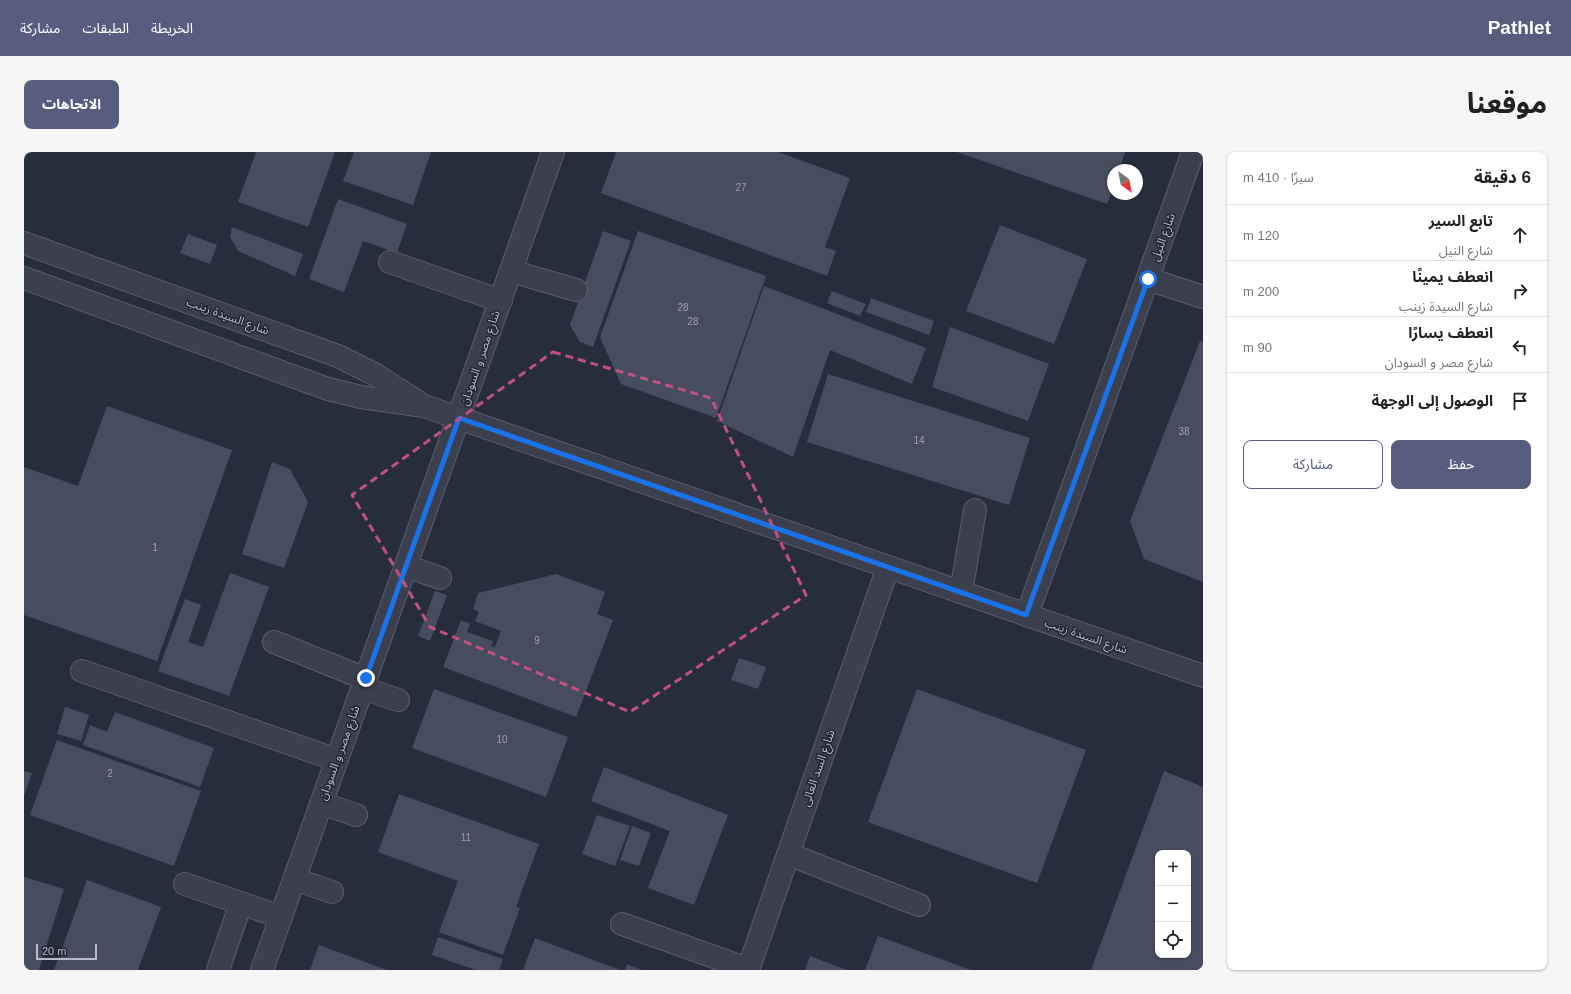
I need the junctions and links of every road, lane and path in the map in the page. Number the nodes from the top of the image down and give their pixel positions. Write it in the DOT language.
graph roads {
  1 [pos="553,152"];
  2 [pos="1193,152"];
  3 [pos="24,242"];
  4 [pos="390,262"];
  5 [pos="511,271"];
  6 [pos="24,278"];
  7 [pos="1148,279"];
  8 [pos="576,290"];
  9 [pos="1203,297"];
  10 [pos="501,301"];
  11 [pos="424,406"];
  12 [pos="459,418"];
  13 [pos="975,510"];
  14 [pos="406,566"];
  15 [pos="888,567"];
  16 [pos="440,578"];
  17 [pos="961,592"];
  18 [pos="1026,615"];
  19 [pos="274,642"];
  20 [pos="82,672"];
  21 [pos="1203,676"];
  22 [pos="364,683"];
  23 [pos="398,700"];
  24 [pos="337,760"];
  25 [pos="321,803"];
  26 [pos="356,816"];
  27 [pos="788,854"];
  28 [pos="294,879"];
  29 [pos="185,884"];
  30 [pos="332,892"];
  31 [pos="242,903"];
  32 [pos="919,905"];
  33 [pos="281,917"];
  34 [pos="622,924"];
  35 [pos="218,970"];
  36 [pos="262,970"];
  37 [pos="748,970"];
  1 -- 5 [label="lane, شارع مصر و السودان"];
  2 -- 7 [label="lane, شارع النيل"];
  3 -- 11 [label="lane, شارع السيدة زينب"];
  4 -- 10 [label="lane"];
  5 -- 8 [label="lane"];
  5 -- 10 [label="lane, شارع مصر و السودان"];
  6 -- 11 [label="lane, شارع السيدة زينب"];
  7 -- 9 [label="lane"];
  7 -- 18 [label="lane, شارع النيل"];
  10 -- 12 [label="lane, شارع مصر و السودان"];
  11 -- 12 [label="lane, شارع السيدة زينب"];
  12 -- 14 [label="lane, شارع مصر و السودان"];
  12 -- 15 [label="lane, شارع السيدة زينب"];
  13 -- 17 [label="lane"];
  14 -- 16 [label="lane"];
  14 -- 22 [label="lane, شارع مصر و السودان"];
  15 -- 17 [label="lane, شارع السيدة زينب"];
  15 -- 27 [label="lane, شارع السد العالى"];
  17 -- 18 [label="lane, شارع السيدة زينب"];
  18 -- 21 [label="lane, شارع السيدة زينب"];
  19 -- 22 [label="lane"];
  20 -- 24 [label="lane"];
  22 -- 23 [label="lane"];
  22 -- 24 [label="lane, شارع مصر و السودان"];
  24 -- 25 [label="lane, شارع مصر و السودان"];
  25 -- 26 [label="lane"];
  25 -- 28 [label="lane, شارع مصر و السودان"];
  27 -- 32 [label="lane"];
  27 -- 37 [label="lane, شارع السد العالى"];
  28 -- 30 [label="lane"];
  28 -- 33 [label="lane, شارع مصر و السودان"];
  29 -- 31 [label="lane"];
  31 -- 33 [label="lane"];
  31 -- 35 [label="lane"];
  33 -- 36 [label="lane, شارع مصر و السودان"];
  34 -- 37 [label="lane"];
}
